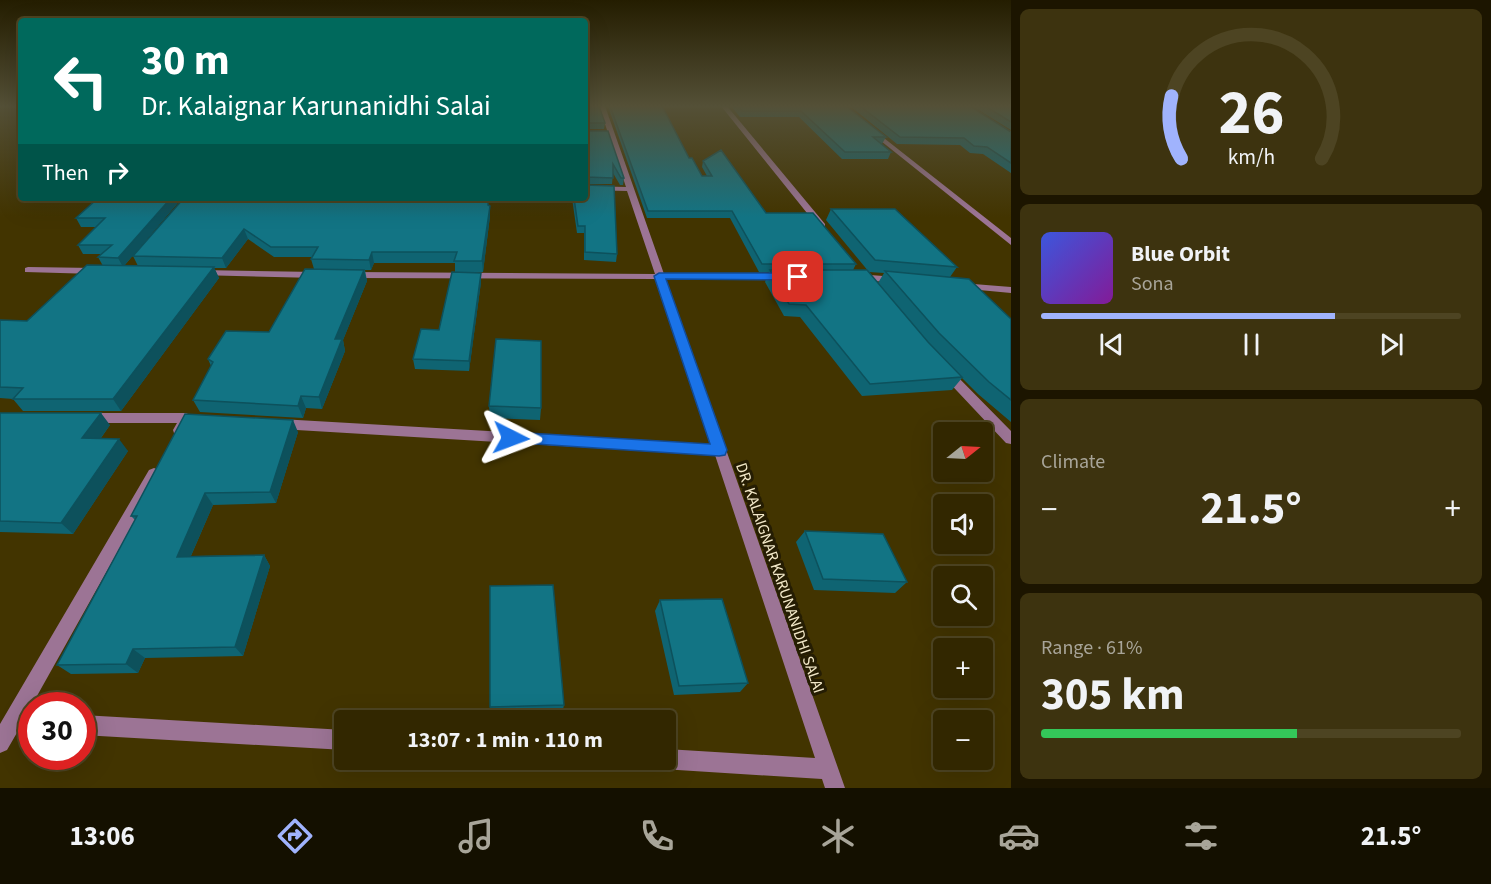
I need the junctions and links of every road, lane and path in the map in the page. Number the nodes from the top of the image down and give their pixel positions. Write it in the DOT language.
graph roads {
  1 [pos="610,143"];
  2 [pos="754,143"];
  3 [pos="887,143"];
  4 [pos="588,188"];
  5 [pos="630,189"];
  6 [pos="831,236"];
  7 [pos="1011,242"];
  8 [pos="28,270"];
  9 [pos="105,271"];
  10 [pos="186,272"];
  11 [pos="863,273"];
  12 [pos="327,275"];
  13 [pos="338,275"];
  14 [pos="659,276"];
  15 [pos="798,277"];
  16 [pos="844,277"];
  17 [pos="911,281"];
  18 [pos="956,285"];
  19 [pos="1011,290"];
  20 [pos="881,295"];
  21 [pos="940,366"];
  22 [pos="70,418"];
  23 [pos="269,423"];
  24 [pos="174,438"];
  25 [pos="1011,439"];
  26 [pos="719,450"];
  27 [pos="163,459"];
  28 [pos="38,692"];
  29 [pos="18,725"];
  30 [pos="96,726"];
  31 [pos="334,739"];
  32 [pos="0,743"];
  33 [pos="676,760"];
  34 [pos="828,769"];
  35 [pos="835,788"];
  1 -- 5 [label="street, DR. KALAIGNAR KARUNANIDHI SALAI"];
  2 -- 6 [label="street"];
  3 -- 7 [label="street"];
  4 -- 5 [label="street"];
  5 -- 14 [label="street, DR. KALAIGNAR KARUNANIDHI SALAI"];
  8 -- 9 [label="street"];
  10 -- 12 [label="street"];
  11 -- 16 [label="street"];
  11 -- 17 [label="street"];
  11 -- 20 [label="street"];
  13 -- 14 [label="street"];
  14 -- 15 [label="street"];
  14 -- 26 [label="street, DR. KALAIGNAR KARUNANIDHI SALAI"];
  18 -- 19 [label="street"];
  21 -- 25 [label="street"];
  22 -- 24 [label="street"];
  23 -- 26 [label="street"];
  26 -- 34 [label="street, DR. KALAIGNAR KARUNANIDHI SALAI"];
  27 -- 28 [label="street"];
  29 -- 32 [label="street"];
  30 -- 31 [label="street"];
  33 -- 34 [label="street"];
  34 -- 35 [label="street, DR. KALAIGNAR KARUNANIDHI SALAI"];
}
